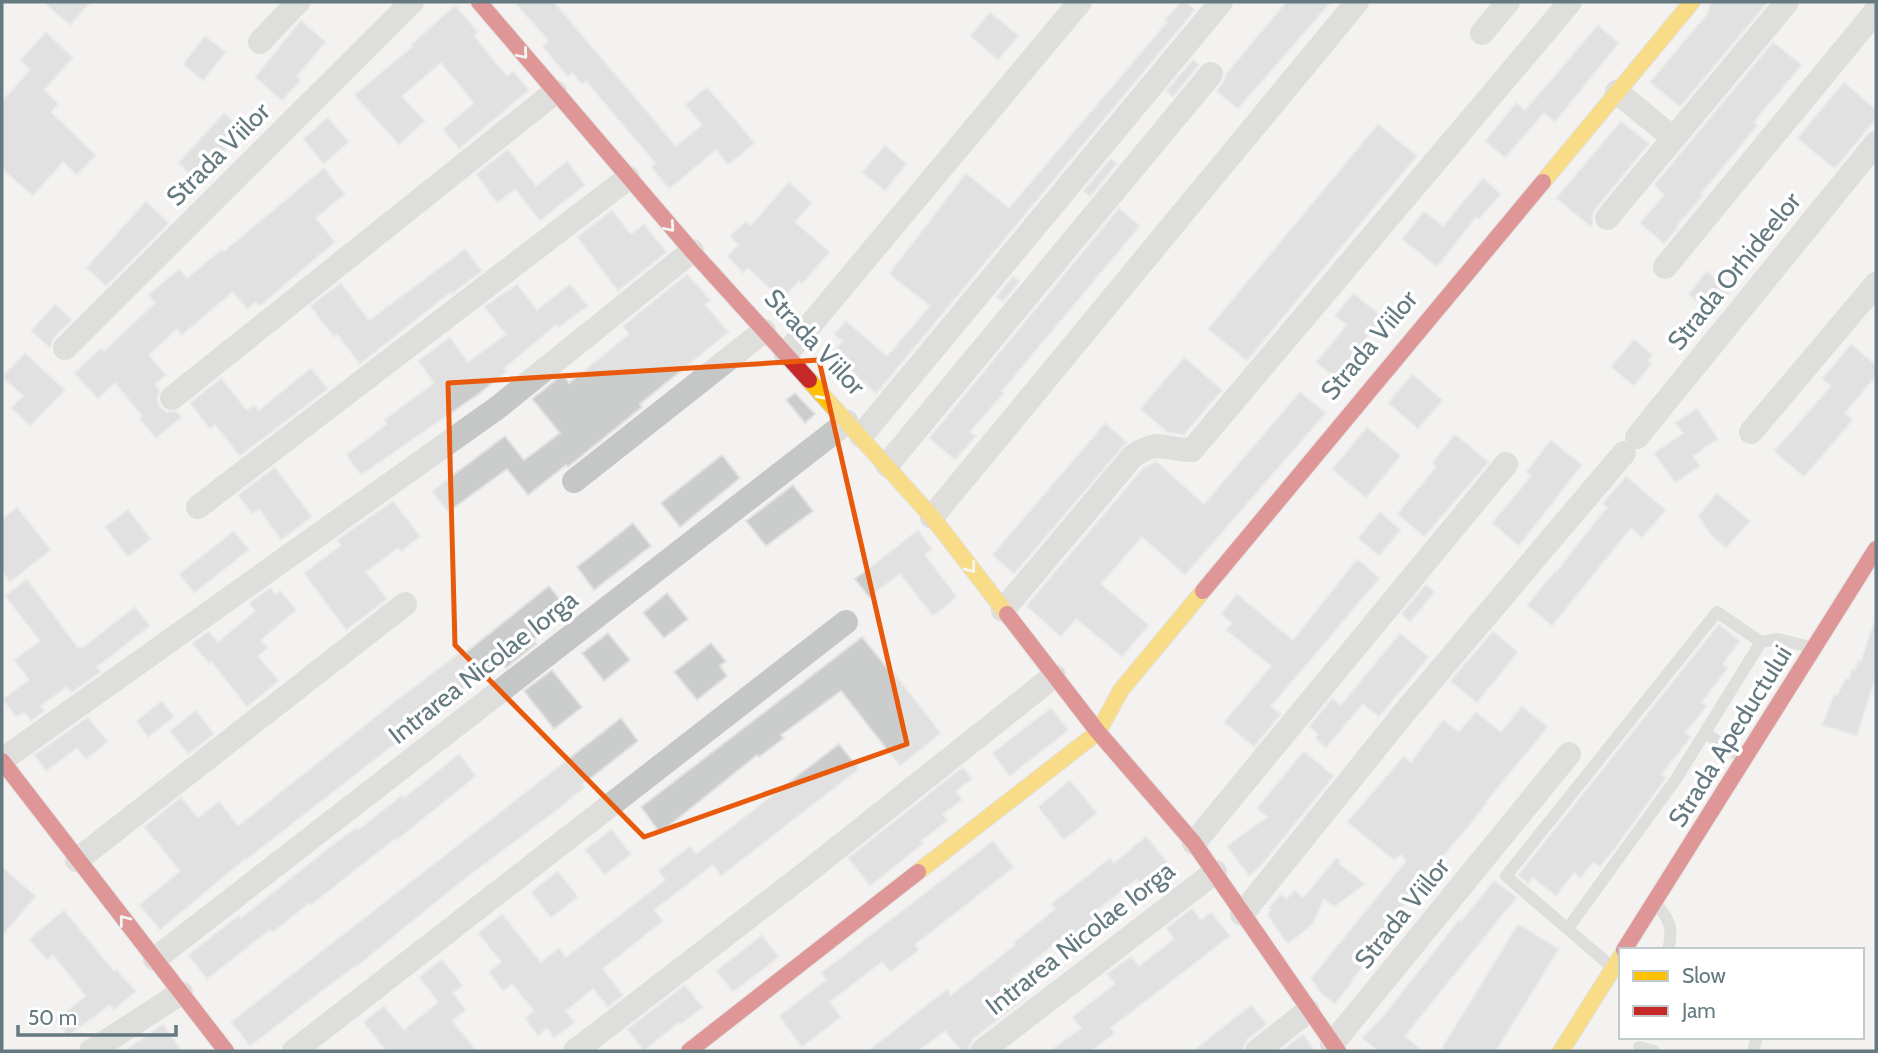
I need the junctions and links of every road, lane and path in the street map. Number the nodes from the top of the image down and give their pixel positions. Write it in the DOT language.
graph roads {
  1 [pos="298,2"];
  2 [pos="412,2"];
  3 [pos="479,2"];
  4 [pos="1080,2"];
  5 [pos="1221,2"];
  6 [pos="1357,2"];
  7 [pos="1508,2"];
  8 [pos="1570,2"];
  9 [pos="1692,2"];
  10 [pos="1787,2"];
  11 [pos="1876,11"];
  12 [pos="1482,33"];
  13 [pos="260,42"];
  14 [pos="1210,74"];
  15 [pos="555,92"];
  16 [pos="1618,92"];
  17 [pos="1673,138"];
  18 [pos="1876,143"];
  19 [pos="628,178"];
  20 [pos="1606,218"];
  21 [pos="692,251"];
  22 [pos="1665,267"];
  23 [pos="1876,284"];
  24 [pos="764,331"];
  25 [pos="65,348"];
  26 [pos="786,354"];
  27 [pos="172,398"];
  28 [pos="854,429"];
  29 [pos="1751,432"];
  30 [pos="1506,464"];
  31 [pos="887,465"];
  32 [pos="574,481"];
  33 [pos="198,507"];
  34 [pos="932,517"];
  35 [pos="1876,549"];
  36 [pos="405,604"];
  37 [pos="1003,610"];
  38 [pos="846,622"];
  39 [pos="1761,642"];
  40 [pos="1814,648"];
  41 [pos="1054,676"];
  42 [pos="1098,732"];
  43 [pos="1705,733"];
  44 [pos="1569,754"];
  45 [pos="1745,759"];
  46 [pos="2,760"];
  47 [pos="1194,843"];
  48 [pos="77,860"];
  49 [pos="1214,872"];
  50 [pos="1654,902"];
  51 [pos="1242,914"];
  52 [pos="1568,928"];
  53 [pos="1626,948"];
  54 [pos="1669,948"];
  55 [pos="155,959"];
  56 [pos="1617,962"];
  57 [pos="181,993"];
  58 [pos="1308,1011"];
  59 [pos="1640,1045"];
  60 [pos="1335,1047"];
  61 [pos="91,1051"];
  62 [pos="226,1051"];
  63 [pos="294,1051"];
  64 [pos="575,1051"];
  65 [pos="689,1051"];
  66 [pos="982,1051"];
  67 [pos="1258,1051"];
  68 [pos="1561,1051"];
  69 [pos="1654,1051"];
  1 -- 13 [label="street"];
  2 -- 25 [label="street, Strada Viilor"];
  3 -- 15 [label="street, Strada Viilor, one-way"];
  4 -- 26 [label="street"];
  5 -- 28 [label="street, Intrarea Nicolae Iorga"];
  6 -- 34 [label="street"];
  7 -- 12 [label="street"];
  8 -- 37 [label="street"];
  9 -- 16 [label="street, Strada Viilor"];
  10 -- 17 [label="street"];
  11 -- 22 [label="street, Strada Orhideelor"];
  14 -- 31 [label="street"];
  15 -- 19 [label="street, Strada Viilor"];
  15 -- 27 [label="street"];
  16 -- 17 [label="street"];
  16 -- 42 [label="street, Strada Viilor"];
  17 -- 20 [label="street"];
  18 -- 51 [label="street, Strada Orhideelor"];
  19 -- 21 [label="street, Strada Viilor, one-way"];
  19 -- 33 [label="street"];
  21 -- 24 [label="street, Strada Viilor"];
  21 -- 46 [label="street"];
  23 -- 29 [label="street"];
  24 -- 26 [label="street, Strada Viilor"];
  24 -- 32 [label="street"];
  26 -- 28 [label="street, Strada Viilor, one-way"];
  28 -- 31 [label="street, Strada Viilor"];
  28 -- 55 [label="street, Intrarea Nicolae Iorga"];
  30 -- 47 [label="street"];
  31 -- 34 [label="street, Strada Viilor"];
  34 -- 37 [label="street, Strada Viilor, one-way"];
  35 -- 40 [label="street, Strada Apeductului"];
  36 -- 48 [label="street"];
  37 -- 41 [label="street, Strada Viilor"];
  38 -- 63 [label="street"];
  39 -- 40 [label="lane"];
  39 -- 43 [label="lane"];
  39 -- 52 [label="lane"];
  40 -- 45 [label="street, Strada Apeductului"];
  41 -- 42 [label="street, Strada Viilor"];
  41 -- 64 [label="street"];
  42 -- 47 [label="street, Strada Viilor"];
  42 -- 65 [label="street"];
  43 -- 45 [label="lane"];
  43 -- 52 [label="lane"];
  44 -- 60 [label="street, Strada Viilor"];
  45 -- 50 [label="street, Strada Apeductului"];
  46 -- 48 [label="street"];
  47 -- 49 [label="street, Strada Viilor"];
  55 -- 48 [label="street, one-way"];
  49 -- 51 [label="street, Strada Viilor"];
  49 -- 66 [label="street, Intrarea Nicolae Iorga"];
  50 -- 53 [label="street, Strada Apeductului"];
  50 -- 54 [label="lane"];
  51 -- 58 [label="street, Strada Viilor"];
  52 -- 56 [label="lane"];
  55 -- 57 [label="street"];
  56 -- 68 [label="street"];
  57 -- 61 [label="street"];
  57 -- 62 [label="street"];
  58 -- 60 [label="street, Strada Viilor"];
  58 -- 67 [label="street"];
  59 -- 69 [label="lane"];
}
